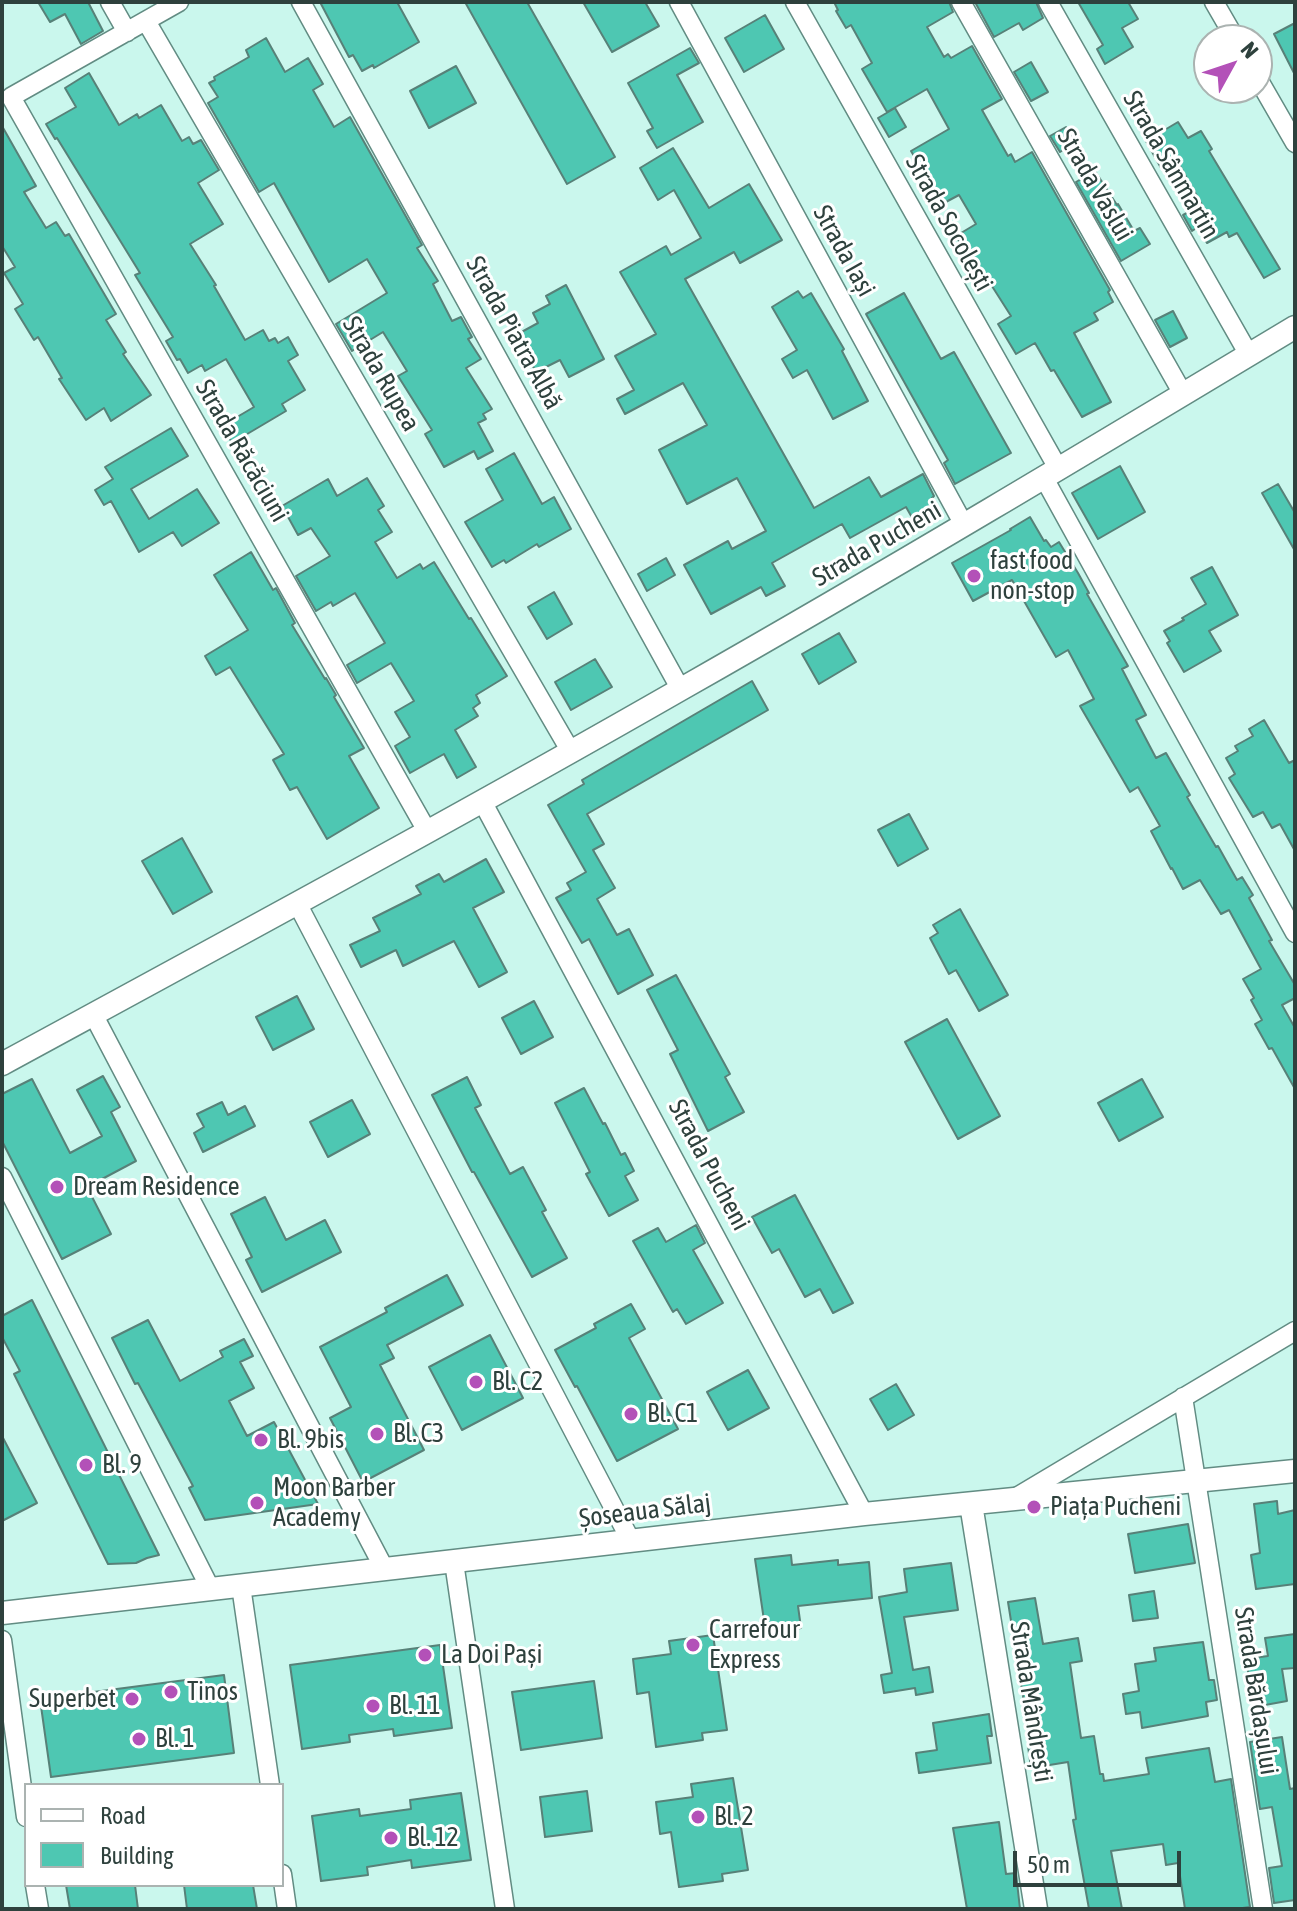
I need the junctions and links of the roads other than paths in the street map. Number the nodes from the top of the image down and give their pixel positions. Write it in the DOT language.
graph roads {
  1 [pos="110,2"];
  2 [pos="179,2"];
  3 [pos="301,2"];
  4 [pos="679,2"];
  5 [pos="795,2"];
  6 [pos="961,2"];
  7 [pos="1048,2"];
  8 [pos="1214,2"];
  9 [pos="146,21"];
  10 [pos="1227,24"];
  11 [pos="127,32"];
  12 [pos="1273,104"];
  13 [pos="1295,143"];
  14 [pos="1295,327"];
  15 [pos="1249,355"];
  16 [pos="1183,394"];
  17 [pos="1051,474"];
  18 [pos="964,525"];
  19 [pos="681,690"];
  20 [pos="571,752"];
  21 [pos="482,801"];
  22 [pos="427,831"];
  23 [pos="297,903"];
  24 [pos="1295,933"];
  25 [pos="93,1014"];
  26 [pos="2,1064"];
  27 [pos="2,1177"];
  28 [pos="1295,1331"];
  29 [pos="1183,1397"];
  30 [pos="1295,1471"];
  31 [pos="1197,1481"];
  32 [pos="1013,1499"];
  33 [pos="971,1504"];
  34 [pos="864,1514"];
  35 [pos="631,1541"];
  36 [pos="454,1562"];
  37 [pos="385,1570"];
  38 [pos="241,1586"];
  39 [pos="211,1590"];
  40 [pos="2,1613"];
  41 [pos="2,1640"];
  42 [pos="270,1783"];
  43 [pos="24,1802"];
  44 [pos="35,1887"];
  45 [pos="284,1887"];
  46 [pos="39,1909"];
  47 [pos="287,1909"];
  48 [pos="505,1909"];
  49 [pos="1036,1909"];
  50 [pos="1263,1909"];
  1 -- 11 [label="street"];
  2 -- 9 [label="street"];
  3 -- 19 [label="street, Strada Piatra Albă"];
  4 -- 18 [label="street, Strada Iași"];
  5 -- 17 [label="street, Strada Socolești"];
  6 -- 16 [label="street, Strada Vaslui"];
  7 -- 15 [label="street, Strada Sânmartin"];
  8 -- 10 [label="street"];
  9 -- 11 [label="street"];
  9 -- 20 [label="street, Strada Rupea"];
  11 -- 22 [label="street, Strada Răcăciuni"];
  12 -- 13 [label="street"];
  14 -- 15 [label="street, Strada Pucheni"];
  15 -- 16 [label="street, Strada Pucheni"];
  16 -- 17 [label="street, Strada Pucheni"];
  17 -- 18 [label="street, Strada Pucheni"];
  17 -- 24 [label="street, Strada Socolești"];
  18 -- 19 [label="street, Strada Pucheni"];
  19 -- 20 [label="street, Strada Pucheni"];
  20 -- 21 [label="street, Strada Pucheni"];
  21 -- 22 [label="street, Strada Pucheni"];
  21 -- 34 [label="street, Strada Pucheni"];
  22 -- 23 [label="street, Strada Pucheni"];
  23 -- 25 [label="street, Strada Pucheni"];
  23 -- 35 [label="street"];
  25 -- 26 [label="street, Strada Pucheni"];
  25 -- 37 [label="street"];
  27 -- 39 [label="street"];
  28 -- 29 [label="street"];
  29 -- 31 [label="street, Strada Bărdașului"];
  29 -- 32 [label="street"];
  30 -- 31 [label="street, Șoseaua Sălaj"];
  31 -- 32 [label="street, Șoseaua Sălaj"];
  31 -- 50 [label="street, Strada Bărdașului"];
  32 -- 33 [label="street, Șoseaua Sălaj"];
  33 -- 34 [label="street, Șoseaua Sălaj"];
  33 -- 49 [label="street, Strada Mândrești"];
  34 -- 35 [label="street, Șoseaua Sălaj"];
  35 -- 36 [label="street, Șoseaua Sălaj"];
  36 -- 37 [label="street, Șoseaua Sălaj"];
  36 -- 48 [label="street"];
  37 -- 38 [label="street, Șoseaua Sălaj"];
  38 -- 39 [label="street, Șoseaua Sălaj"];
  38 -- 42 [label="street"];
  39 -- 40 [label="street, Șoseaua Sălaj"];
  41 -- 43 [label="street"];
  44 -- 46 [label="street"];
  45 -- 47 [label="street"];
}
